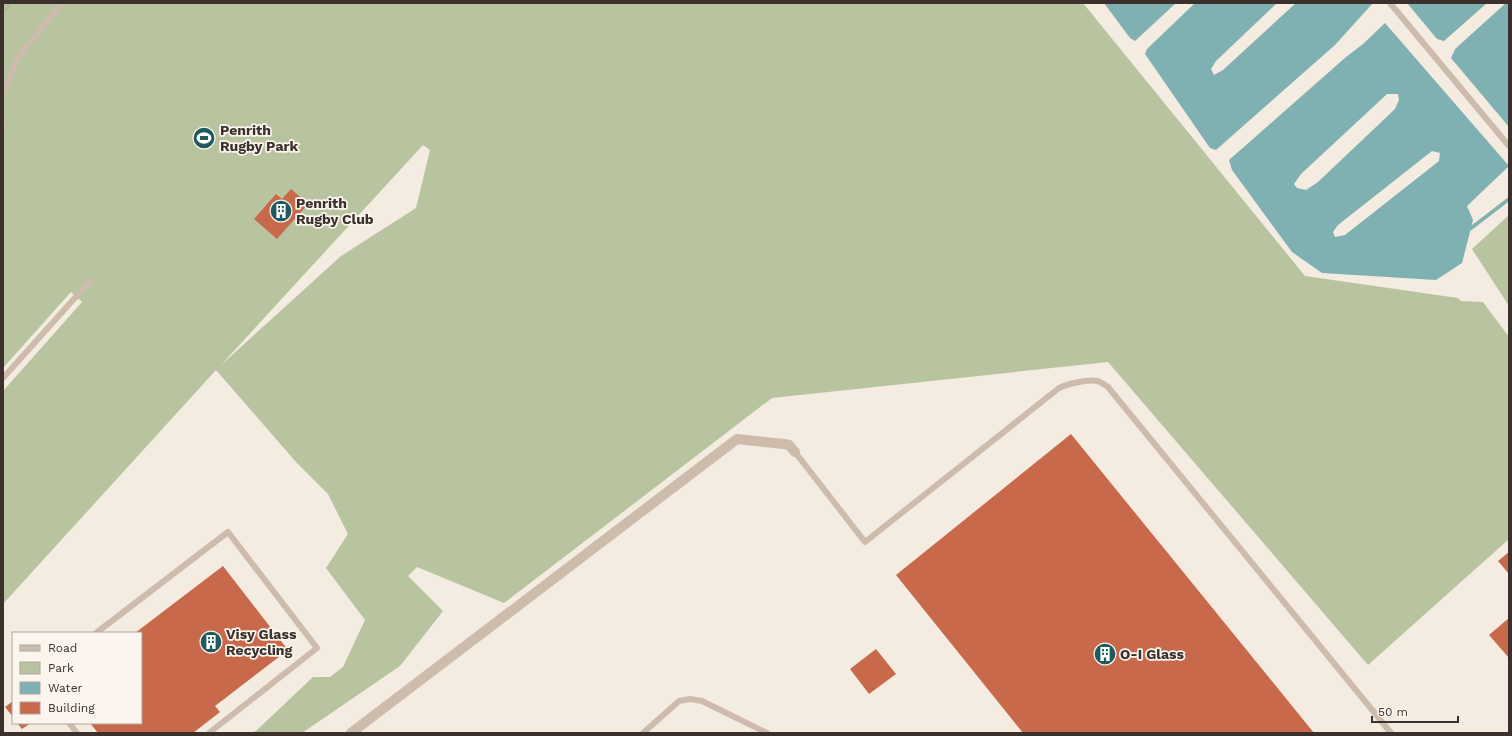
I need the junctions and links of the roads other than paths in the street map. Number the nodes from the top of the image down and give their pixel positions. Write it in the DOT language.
graph roads {
  1 [pos="62,3"];
  2 [pos="1390,3"];
  3 [pos="3,95"];
  4 [pos="3,118"];
  5 [pos="3,129"];
  6 [pos="1509,146"];
  7 [pos="90,281"];
  8 [pos="3,378"];
  9 [pos="795,452"];
  10 [pos="97,632"];
  11 [pos="70,724"];
  12 [pos="77,733"];
  13 [pos="209,733"];
  14 [pos="351,733"];
  15 [pos="642,733"];
  16 [pos="767,733"];
  17 [pos="1391,733"];
  1 -- 3 [label="lane"];
  2 -- 6 [label="lane"];
  4 -- 5 [label="lane"];
  7 -- 8 [label="lane"];
  9 -- 14 [label="street"];
  9 -- 17 [label="lane"];
  10 -- 13 [label="lane"];
  11 -- 12 [label="lane"];
  15 -- 16 [label="lane"];
}
